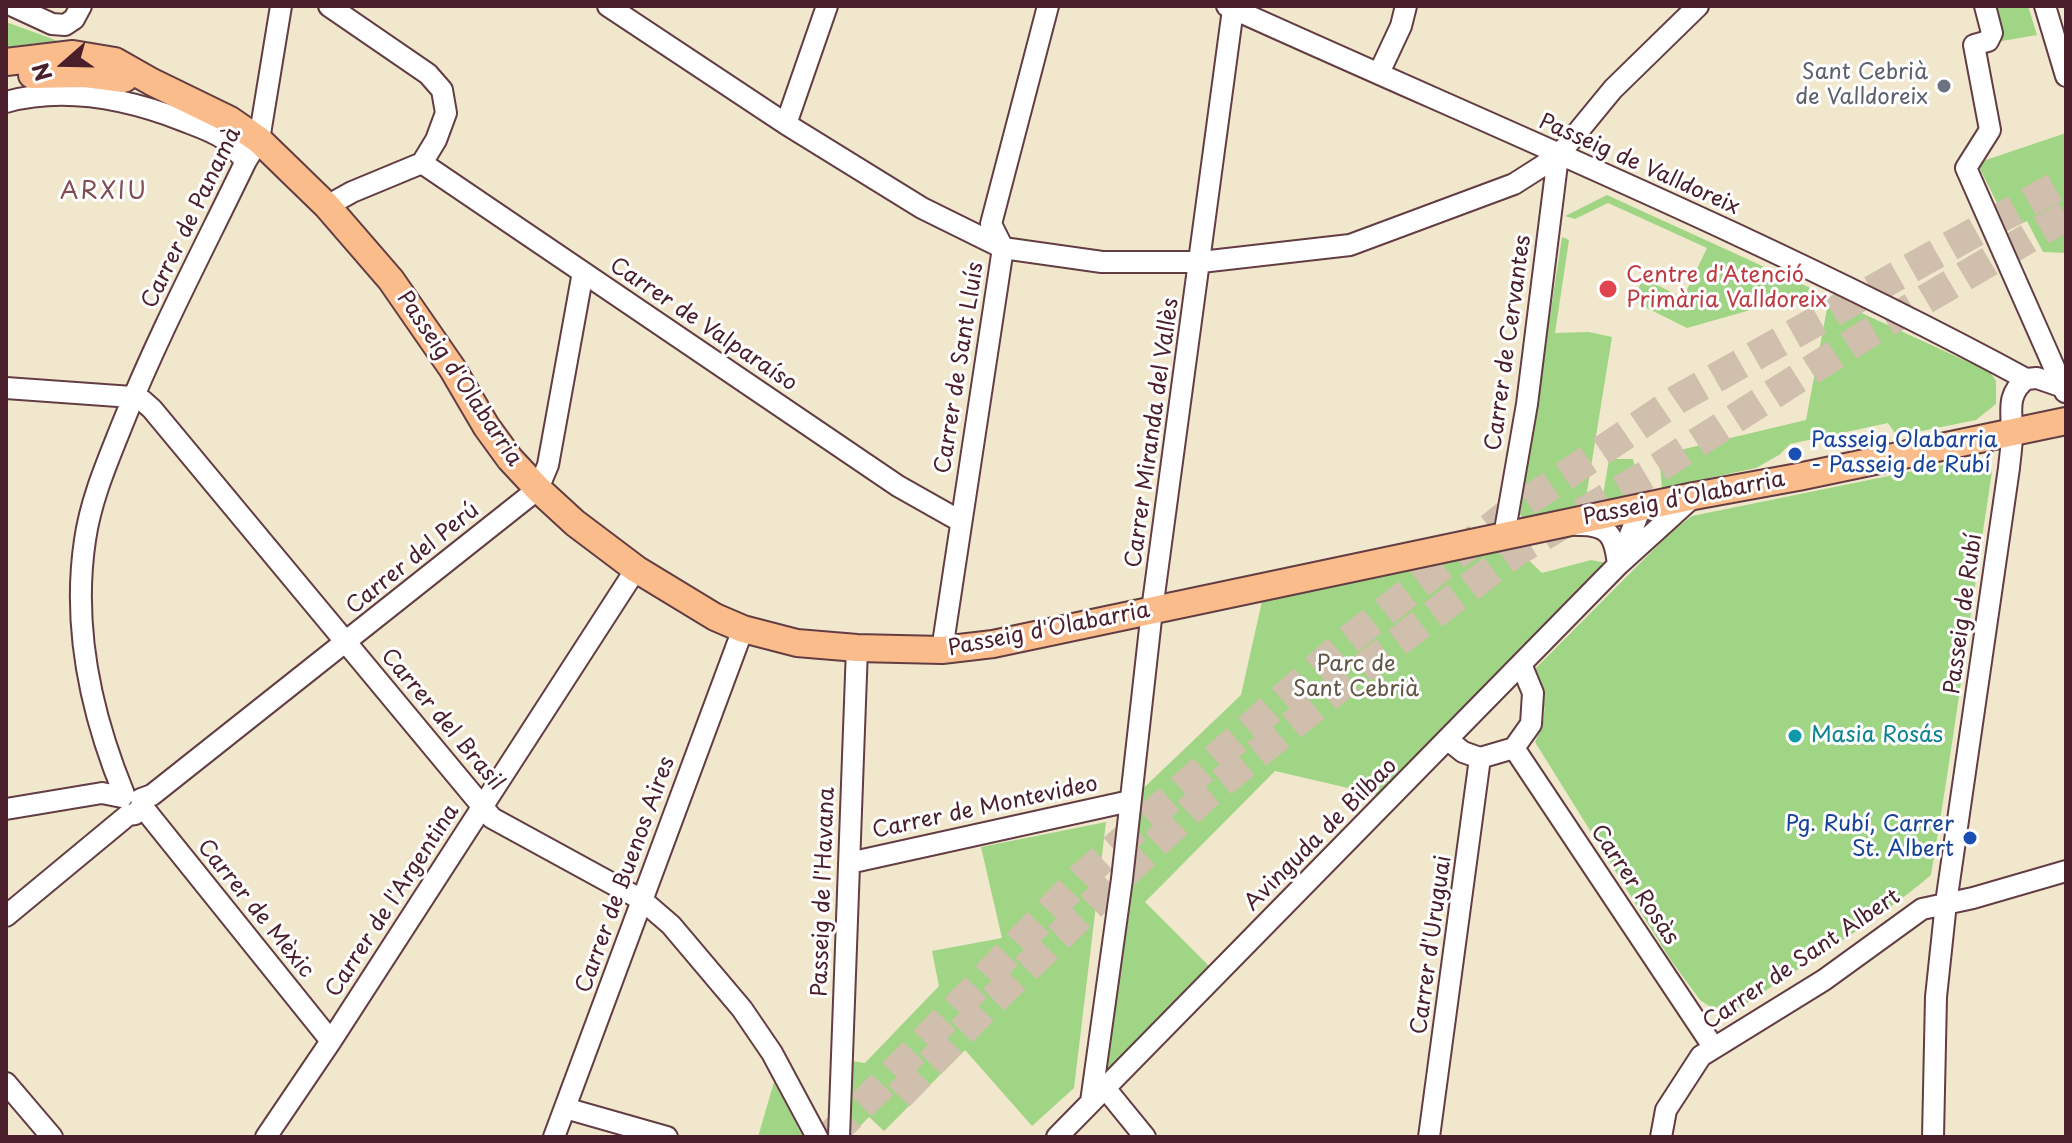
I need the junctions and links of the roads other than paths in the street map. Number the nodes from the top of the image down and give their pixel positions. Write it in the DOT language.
graph roads {
  1 [pos="13,6"];
  2 [pos="81,6"];
  3 [pos="281,6"];
  4 [pos="329,6"];
  5 [pos="608,6"];
  6 [pos="827,6"];
  7 [pos="1048,6"];
  8 [pos="1406,6"];
  9 [pos="1698,6"];
  10 [pos="1985,6"];
  11 [pos="2045,6"];
  12 [pos="1230,8"];
  13 [pos="6,54"];
  14 [pos="73,54"];
  15 [pos="6,62"];
  16 [pos="1379,73"];
  17 [pos="2066,76"];
  18 [pos="6,78"];
  19 [pos="152,82"];
  20 [pos="6,102"];
  21 [pos="786,124"];
  22 [pos="252,151"];
  23 [pos="1558,156"];
  24 [pos="422,163"];
  25 [pos="327,206"];
  26 [pos="1003,248"];
  27 [pos="1201,262"];
  28 [pos="583,272"];
  29 [pos="2026,379"];
  30 [pos="6,388"];
  31 [pos="2065,391"];
  32 [pos="132,397"];
  33 [pos="2066,421"];
  34 [pos="2012,431"];
  35 [pos="538,489"];
  36 [pos="1694,496"];
  37 [pos="1641,507"];
  38 [pos="960,521"];
  39 [pos="1557,525"];
  40 [pos="1504,536"];
  41 [pos="1618,565"];
  42 [pos="636,569"];
  43 [pos="1152,610"];
  44 [pos="743,629"];
  45 [pos="346,643"];
  46 [pos="857,648"];
  47 [pos="942,650"];
  48 [pos="1521,664"];
  49 [pos="1448,740"];
  50 [pos="1514,748"];
  51 [pos="1480,758"];
  52 [pos="1130,801"];
  53 [pos="131,802"];
  54 [pos="483,806"];
  55 [pos="6,809"];
  56 [pos="849,863"];
  57 [pos="2066,871"];
  58 [pos="642,900"];
  59 [pos="1946,903"];
  60 [pos="6,916"];
  61 [pos="331,1041"];
  62 [pos="1714,1048"];
  63 [pos="6,1083"];
  64 [pos="1098,1095"];
  65 [pos="565,1108"];
  66 [pos="52,1137"];
  67 [pos="266,1137"];
  68 [pos="554,1137"];
  69 [pos="667,1137"];
  70 [pos="817,1137"];
  71 [pos="839,1137"];
  72 [pos="1057,1137"];
  73 [pos="1145,1137"];
  74 [pos="1429,1137"];
  75 [pos="1661,1137"];
  76 [pos="1933,1137"];
  1 -- 2 [label="street"];
  3 -- 22 [label="street, Carrer de Panamà"];
  4 -- 24 [label="street"];
  5 -- 21 [label="street"];
  6 -- 21 [label="street"];
  7 -- 26 [label="street, Carrer de Sant Lluís"];
  8 -- 16 [label="street"];
  9 -- 23 [label="street"];
  10 -- 31 [label="street"];
  11 -- 17 [label="street"];
  12 -- 16 [label="street, Passeig de Valldoreix"];
  12 -- 27 [label="street, Carrer Miranda del Vallès"];
  13 -- 14 [label="street"];
  14 -- 15 [label="main road"];
  14 -- 19 [label="main road"];
  16 -- 23 [label="street, Passeig de Valldoreix"];
  18 -- 19 [label="main road"];
  19 -- 22 [label="main road, Passeig d'Olabarria"];
  20 -- 22 [label="street, Passeig d'Olabarria"];
  21 -- 26 [label="street"];
  22 -- 25 [label="main road, Passeig d'Olabarria"];
  22 -- 32 [label="street, Carrer de Panamà"];
  23 -- 27 [label="street"];
  23 -- 29 [label="street, Passeig de Valldoreix"];
  23 -- 40 [label="street, Carrer de Cervantes"];
  24 -- 25 [label="street"];
  24 -- 28 [label="street, Carrer de Valparaíso"];
  25 -- 35 [label="main road, Passeig d'Olabarria"];
  26 -- 27 [label="street"];
  26 -- 38 [label="street, Carrer de Sant Lluís"];
  27 -- 43 [label="street, Carrer Miranda del Vallès"];
  28 -- 35 [label="street"];
  28 -- 38 [label="street, Carrer de Valparaíso"];
  29 -- 31 [label="street, Passeig de Valldoreix"];
  29 -- 34 [label="street, Passeig de Rubí"];
  30 -- 32 [label="street"];
  32 -- 45 [label="street, Carrer del Brasil"];
  32 -- 53 [label="street, Carrer de Panamà"];
  33 -- 34 [label="main road, Passeig d'Olabarria"];
  34 -- 36 [label="main road, Passeig d'Olabarria"];
  34 -- 59 [label="street, Passeig de Rubí"];
  35 -- 42 [label="main road, Passeig d'Olabarria"];
  35 -- 45 [label="street, Carrer del Perú"];
  36 -- 37 [label="main road, Passeig d'Olabarria"];
  36 -- 41 [label="street, Avinguda de Bilbao"];
  37 -- 39 [label="main road, Passeig d'Olabarria"];
  37 -- 41 [label="street"];
  38 -- 47 [label="street, Carrer de Sant Lluís"];
  39 -- 40 [label="main road, Passeig d'Olabarria"];
  39 -- 41 [label="street"];
  40 -- 43 [label="main road, Passeig d'Olabarria"];
  41 -- 48 [label="street, Avinguda de Bilbao"];
  42 -- 44 [label="main road, Passeig d'Olabarria"];
  42 -- 54 [label="street, Carrer de l'Argentina"];
  43 -- 47 [label="main road, Passeig d'Olabarria"];
  43 -- 52 [label="street, Carrer Miranda del Vallès"];
  44 -- 46 [label="main road, Passeig d'Olabarria"];
  44 -- 58 [label="street, Carrer de Buenos Aires"];
  45 -- 53 [label="street, Carrer del Perú"];
  45 -- 54 [label="street, Carrer del Brasil"];
  46 -- 47 [label="main road, Passeig d'Olabarria"];
  46 -- 56 [label="street, Passeig de l'Havana"];
  48 -- 49 [label="street, Avinguda de Bilbao"];
  48 -- 50 [label="street"];
  49 -- 51 [label="street"];
  49 -- 64 [label="street, Avinguda de Bilbao"];
  50 -- 51 [label="street"];
  50 -- 62 [label="street, Carrer Rosàs"];
  51 -- 74 [label="street, Carrer d'Uruguai"];
  52 -- 56 [label="street, Carrer de Montevideo"];
  52 -- 64 [label="street, Carrer Miranda del Vallès"];
  53 -- 55 [label="street"];
  53 -- 60 [label="street, Carrer del Perú"];
  53 -- 61 [label="street, Carrer de Mèxic"];
  54 -- 58 [label="street, Carrer del Brasil"];
  54 -- 61 [label="street, Carrer de l'Argentina"];
  56 -- 71 [label="street, Passeig de l'Havana"];
  57 -- 59 [label="street, Carrer de Sant Albert"];
  58 -- 65 [label="street, Carrer de Buenos Aires"];
  58 -- 70 [label="street, Carrer del Brasil"];
  59 -- 62 [label="street, Carrer de Sant Albert"];
  59 -- 76 [label="street, Passeig de Rubí"];
  61 -- 67 [label="street, Carrer de l'Argentina"];
  62 -- 75 [label="street, Carrer de Sant Albert"];
  63 -- 66 [label="street"];
  64 -- 72 [label="street, Avinguda de Bilbao"];
  64 -- 73 [label="street"];
  65 -- 68 [label="street, Carrer de Buenos Aires"];
  65 -- 69 [label="street"];
}
